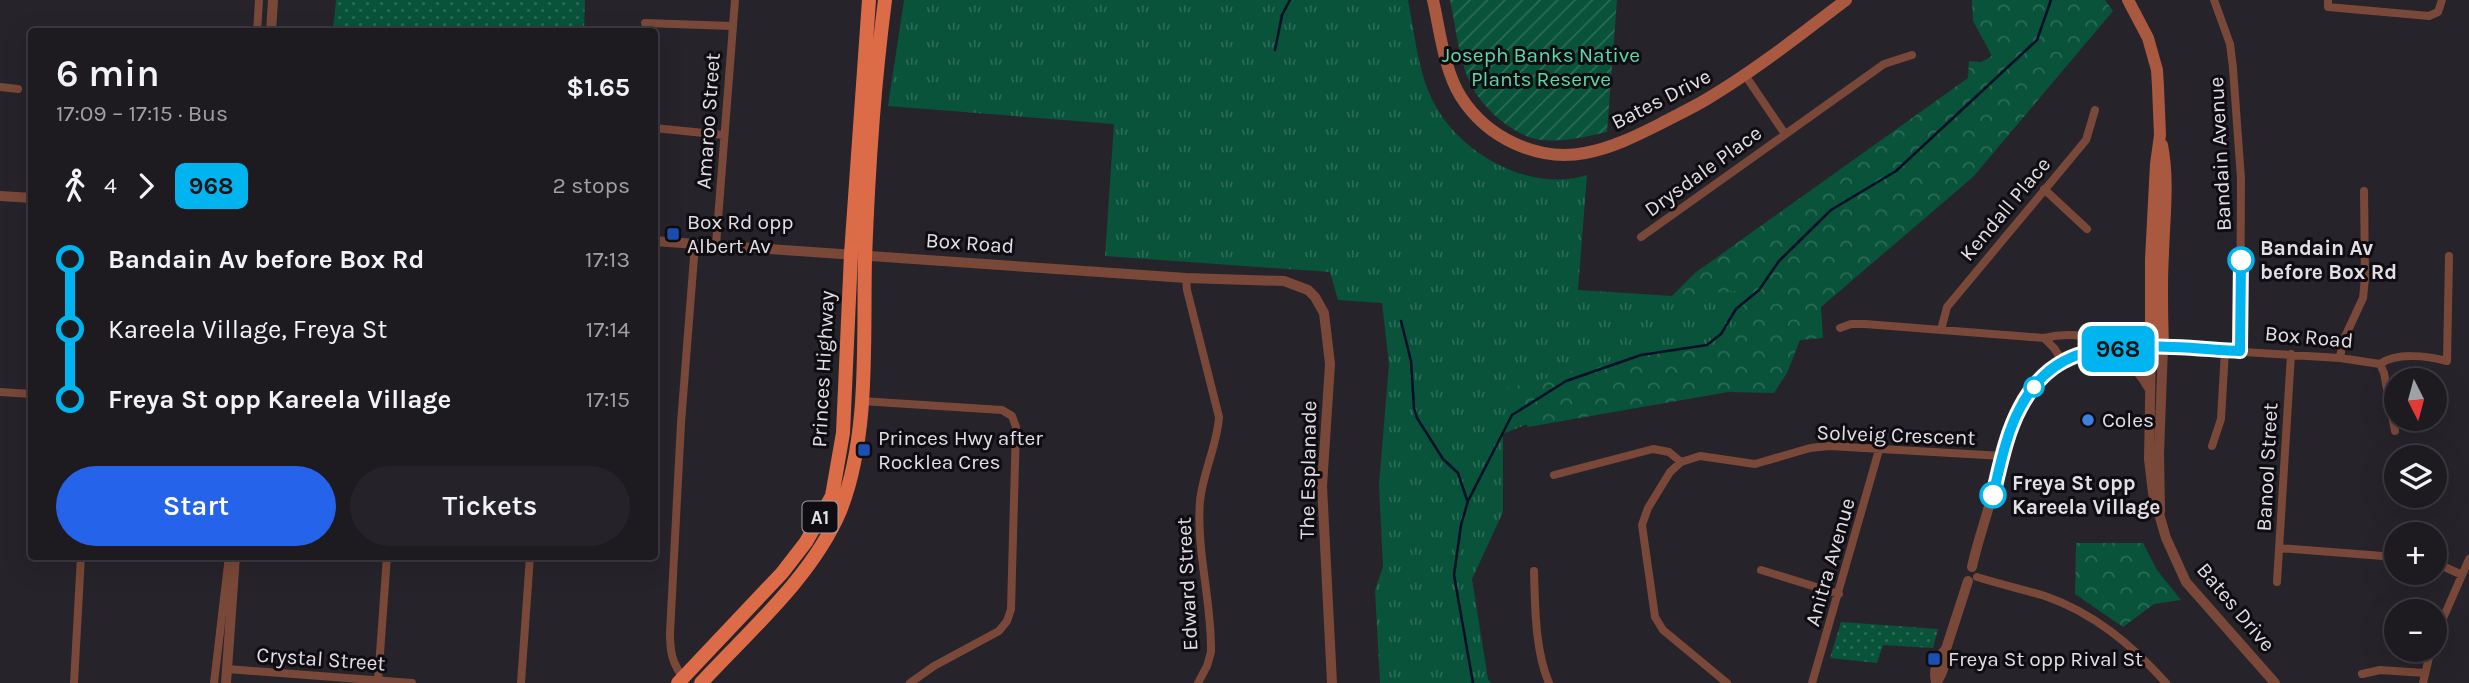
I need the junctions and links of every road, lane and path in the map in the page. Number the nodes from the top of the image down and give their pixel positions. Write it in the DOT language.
graph roads {
  1 [pos="259,0"];
  2 [pos="273,0"];
  3 [pos="735,0"];
  4 [pos="869,0"];
  5 [pos="885,0"];
  6 [pos="1433,0"];
  7 [pos="1846,0"];
  8 [pos="2128,0"];
  9 [pos="2214,0"];
  10 [pos="2442,0"];
  11 [pos="2328,4"];
  12 [pos="645,23"];
  13 [pos="732,26"];
  14 [pos="257,28"];
  15 [pos="271,28"];
  16 [pos="1912,55"];
  17 [pos="1745,75"];
  18 [pos="0,87"];
  19 [pos="18,89"];
  20 [pos="2095,110"];
  21 [pos="658,128"];
  22 [pos="1785,134"];
  23 [pos="724,135"];
  24 [pos="2044,189"];
  25 [pos="2364,191"];
  26 [pos="0,196"];
  27 [pos="28,198"];
  28 [pos="2087,229"];
  29 [pos="1641,237"];
  30 [pos="658,241"];
  31 [pos="695,244"];
  32 [pos="716,245"];
  33 [pos="858,254"];
  34 [pos="2449,256"];
  35 [pos="1186,278"];
  36 [pos="1284,281"];
  37 [pos="1840,328"];
  38 [pos="1941,330"];
  39 [pos="2044,338"];
  40 [pos="2157,347"];
  41 [pos="2124,348"];
  42 [pos="2225,350"];
  43 [pos="2240,351"];
  44 [pos="2291,355"];
  45 [pos="2340,358"];
  46 [pos="2066,360"];
  47 [pos="2380,364"];
  48 [pos="2384,373"];
  49 [pos="2150,390"];
  50 [pos="0,392"];
  51 [pos="28,394"];
  52 [pos="861,401"];
  53 [pos="2213,446"];
  54 [pos="1879,450"];
  55 [pos="2003,457"];
  56 [pos="1681,462"];
  57 [pos="1554,475"];
  58 [pos="2160,512"];
  59 [pos="2279,548"];
  60 [pos="2384,556"];
  61 [pos="2469,559"];
  62 [pos="81,560"];
  63 [pos="229,560"];
  64 [pos="235,560"];
  65 [pos="387,560"];
  66 [pos="530,560"];
  67 [pos="2447,568"];
  68 [pos="1761,570"];
  69 [pos="1534,571"];
  70 [pos="1973,575"];
  71 [pos="2462,575"];
  72 [pos="2277,582"];
  73 [pos="1839,594"];
  74 [pos="2447,609"];
  75 [pos="2428,662"];
  76 [pos="227,669"];
  77 [pos="2425,673"];
  78 [pos="2362,674"];
  79 [pos="680,680"];
  80 [pos="381,682"];
  81 [pos="1936,682"];
  82 [pos="74,683"];
  83 [pos="214,683"];
  84 [pos="226,683"];
  85 [pos="412,683"];
  86 [pos="521,683"];
  87 [pos="701,683"];
  88 [pos="910,683"];
  89 [pos="1198,683"];
  90 [pos="1332,683"];
  91 [pos="1549,683"];
  92 [pos="1727,683"];
  93 [pos="1812,683"];
  94 [pos="2166,683"];
  95 [pos="2276,683"];
  96 [pos="2423,683"];
  1 -- 14 [label="street"];
  2 -- 15 [label="street"];
  3 -- 13 [label="street, Amaroo Street"];
  4 -- 33 [label="highway, Princes Highway / A1"];
  5 -- 33 [label="highway, Princes Highway / A1"];
  6 -- 17 [label="main road, Bates Drive"];
  7 -- 17 [label="main road, Bates Drive"];
  8 -- 40 [label="main road, Bates Drive"];
  9 -- 43 [label="street, Bandain Avenue"];
  10 -- 11 [label="street"];
  12 -- 13 [label="street"];
  13 -- 23 [label="street, Amaroo Street"];
  16 -- 22 [label="street, Drysdale Place"];
  17 -- 22 [label="street, Drysdale Place"];
  18 -- 19 [label="street"];
  20 -- 24 [label="street, Kendall Place"];
  21 -- 23 [label="street"];
  22 -- 29 [label="street, Drysdale Place"];
  23 -- 32 [label="street, Amaroo Street"];
  24 -- 28 [label="street"];
  24 -- 38 [label="street, Kendall Place"];
  25 -- 45 [label="street"];
  26 -- 27 [label="street"];
  30 -- 31 [label="street, Box Road"];
  31 -- 32 [label="street, Box Road"];
  31 -- 79 [label="street"];
  32 -- 33 [label="street, Box Road"];
  33 -- 35 [label="street, Box Road"];
  33 -- 52 [label="highway, Princes Highway / A1"];
  33 -- 79 [label="highway, Princes Highway / A1"];
  34 -- 47 [label="street, Box Road"];
  35 -- 36 [label="street, Box Road"];
  35 -- 89 [label="street, Edward Street"];
  36 -- 90 [label="street, The Esplanade"];
  37 -- 38 [label="street, Box Road"];
  38 -- 39 [label="street, Box Road"];
  39 -- 41 [label="street, Box Road"];
  39 -- 46 [label="street"];
  40 -- 41 [label="street, Box Road"];
  40 -- 42 [label="street, Box Road"];
  40 -- 49 [label="street, Bates Drive"];
  40 -- 58 [label="street, Bates Drive"];
  41 -- 46 [label="street, Box Road"];
  42 -- 43 [label="street, Box Road"];
  42 -- 53 [label="street"];
  43 -- 44 [label="street, Box Road"];
  44 -- 45 [label="street, Box Road"];
  44 -- 59 [label="street, Banool Street"];
  45 -- 47 [label="street, Box Road"];
  46 -- 49 [label="street"];
  46 -- 55 [label="street"];
  47 -- 48 [label="street"];
  49 -- 58 [label="street, Bates Drive"];
  50 -- 51 [label="street"];
  52 -- 87 [label="highway, Princes Highway / A1"];
  52 -- 88 [label="street"];
  54 -- 55 [label="street, Solveig Crescent"];
  54 -- 56 [label="street, Solveig Crescent"];
  54 -- 73 [label="street, Anitra Avenue"];
  55 -- 70 [label="street"];
  56 -- 57 [label="street"];
  56 -- 92 [label="street"];
  58 -- 95 [label="street, Bates Drive"];
  59 -- 60 [label="street"];
  59 -- 72 [label="street, Banool Street"];
  61 -- 71 [label="street"];
  62 -- 82 [label="street"];
  63 -- 83 [label="street"];
  64 -- 76 [label="street"];
  65 -- 80 [label="street"];
  66 -- 86 [label="street"];
  67 -- 71 [label="street"];
  68 -- 73 [label="street"];
  69 -- 91 [label="street"];
  70 -- 81 [label="street"];
  70 -- 94 [label="street"];
  71 -- 74 [label="street"];
  73 -- 93 [label="street, Anitra Avenue"];
  75 -- 77 [label="street"];
  76 -- 80 [label="street, Crystal Street"];
  76 -- 84 [label="street"];
  77 -- 78 [label="street"];
  77 -- 96 [label="street"];
  80 -- 85 [label="street, Crystal Street"];
}
